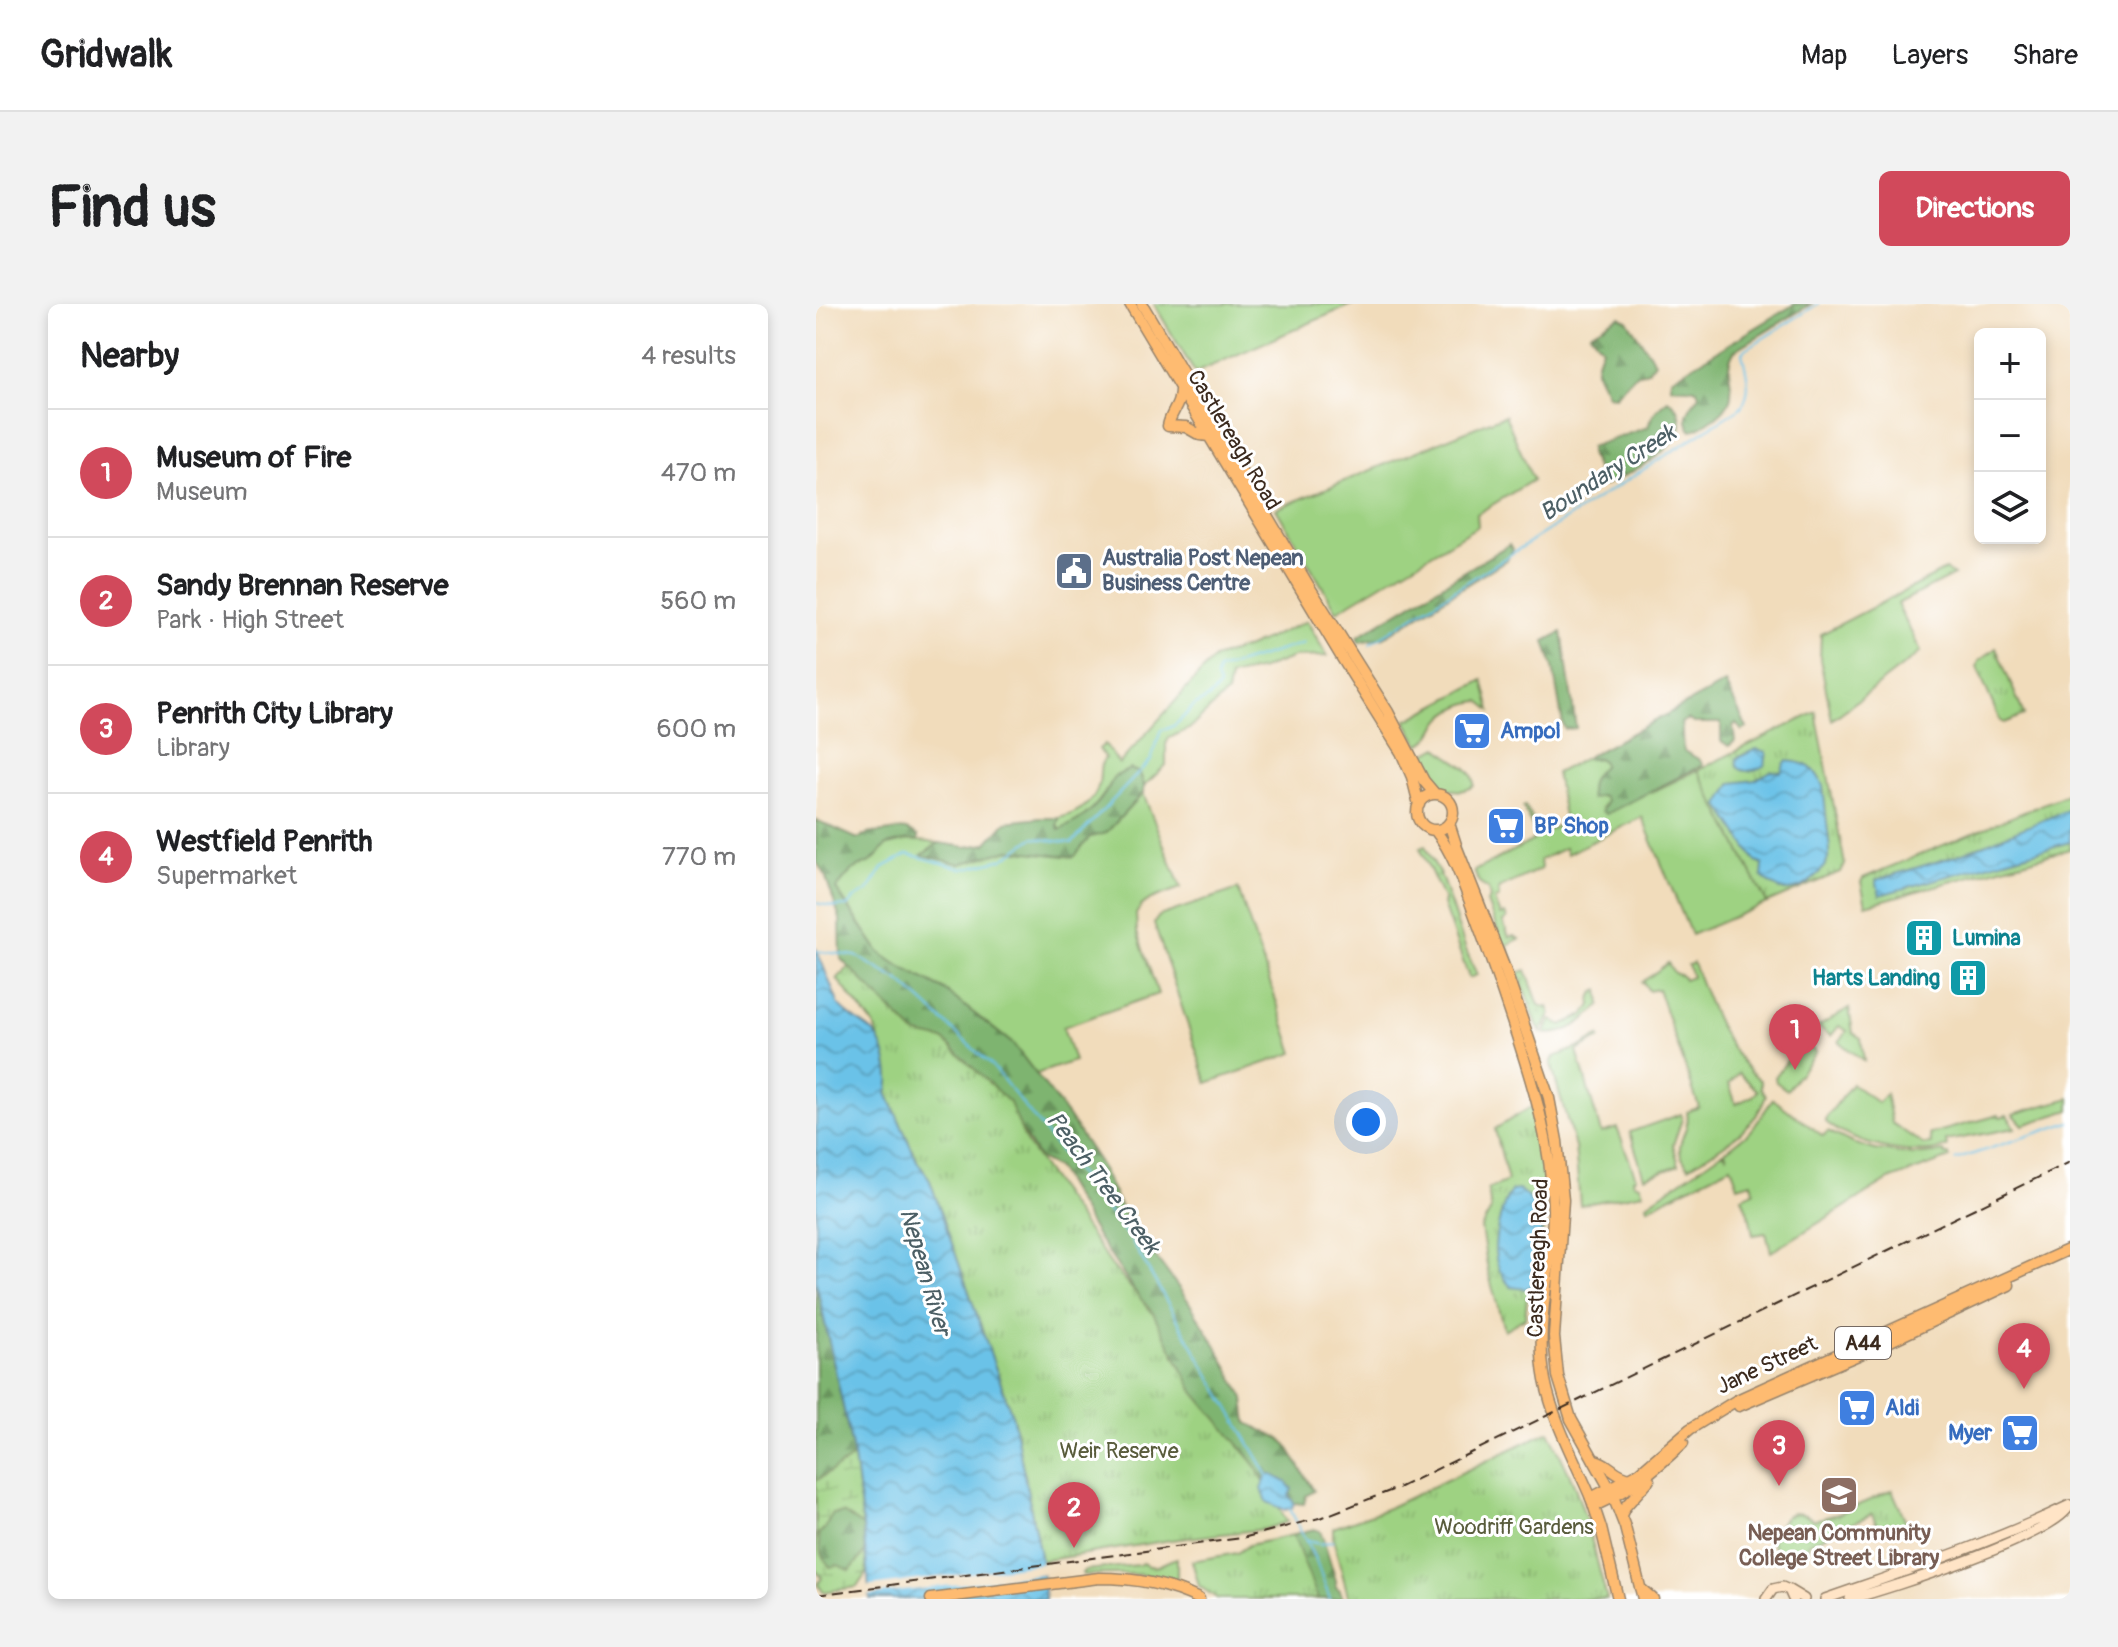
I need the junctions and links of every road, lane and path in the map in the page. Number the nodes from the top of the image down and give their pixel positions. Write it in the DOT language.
graph roads {
  1 [pos="1130,304"];
  2 [pos="1142,304"];
  3 [pos="1180,388"];
  4 [pos="1209,436"];
  5 [pos="1435,794"];
  6 [pos="1419,805"];
  7 [pos="1449,823"];
  8 [pos="1435,830"];
  9 [pos="2070,1249"];
  10 [pos="2070,1257"];
  11 [pos="1594,1460"];
  12 [pos="1657,1468"];
  13 [pos="1631,1478"];
  14 [pos="1612,1493"];
  15 [pos="1593,1505"];
  16 [pos="2070,1505"];
  17 [pos="1621,1515"];
  18 [pos="1642,1594"];
  19 [pos="1791,1594"];
  20 [pos="1768,1597"];
  21 [pos="931,1599"];
  22 [pos="1199,1599"];
  23 [pos="1618,1599"];
  24 [pos="1653,1599"];
  25 [pos="1804,1599"];
  26 [pos="1825,1599"];
  27 [pos="1850,1599"];
  1 -- 3 [label="main road, Castlereagh Road"];
  2 -- 5 [label="main road, Castlereagh Road"];
  3 -- 4 [label="main road, Castlereagh Road"];
  3 -- 4 [label="main road"];
  4 -- 6 [label="main road, Castlereagh Road"];
  5 -- 6 [label="main road"];
  5 -- 7 [label="main road"];
  6 -- 8 [label="main road"];
  7 -- 8 [label="main road"];
  7 -- 11 [label="main road, Castlereagh Road"];
  8 -- 15 [label="main road, Castlereagh Road"];
  9 -- 13 [label="main road, Jane Street / A44"];
  10 -- 12 [label="main road, Jane Street / A44"];
  11 -- 13 [label="main road"];
  11 -- 14 [label="main road, Castlereagh Road"];
  12 -- 14 [label="main road, Jane Street / A44"];
  12 -- 17 [label="main road, A44"];
  13 -- 14 [label="main road, Jane Street / A44"];
  14 -- 15 [label="main road, Jane Street / A44"];
  14 -- 17 [label="main road, Castlereagh Road"];
  15 -- 23 [label="main road, Castlereagh Road"];
  16 -- 26 [label="main road"];
  16 -- 27 [label="main road"];
  17 -- 18 [label="main road, Castlereagh Road"];
  18 -- 24 [label="main road"];
  19 -- 20 [label="main road"];
  19 -- 25 [label="main road"];
  21 -- 22 [label="main road"];
}
